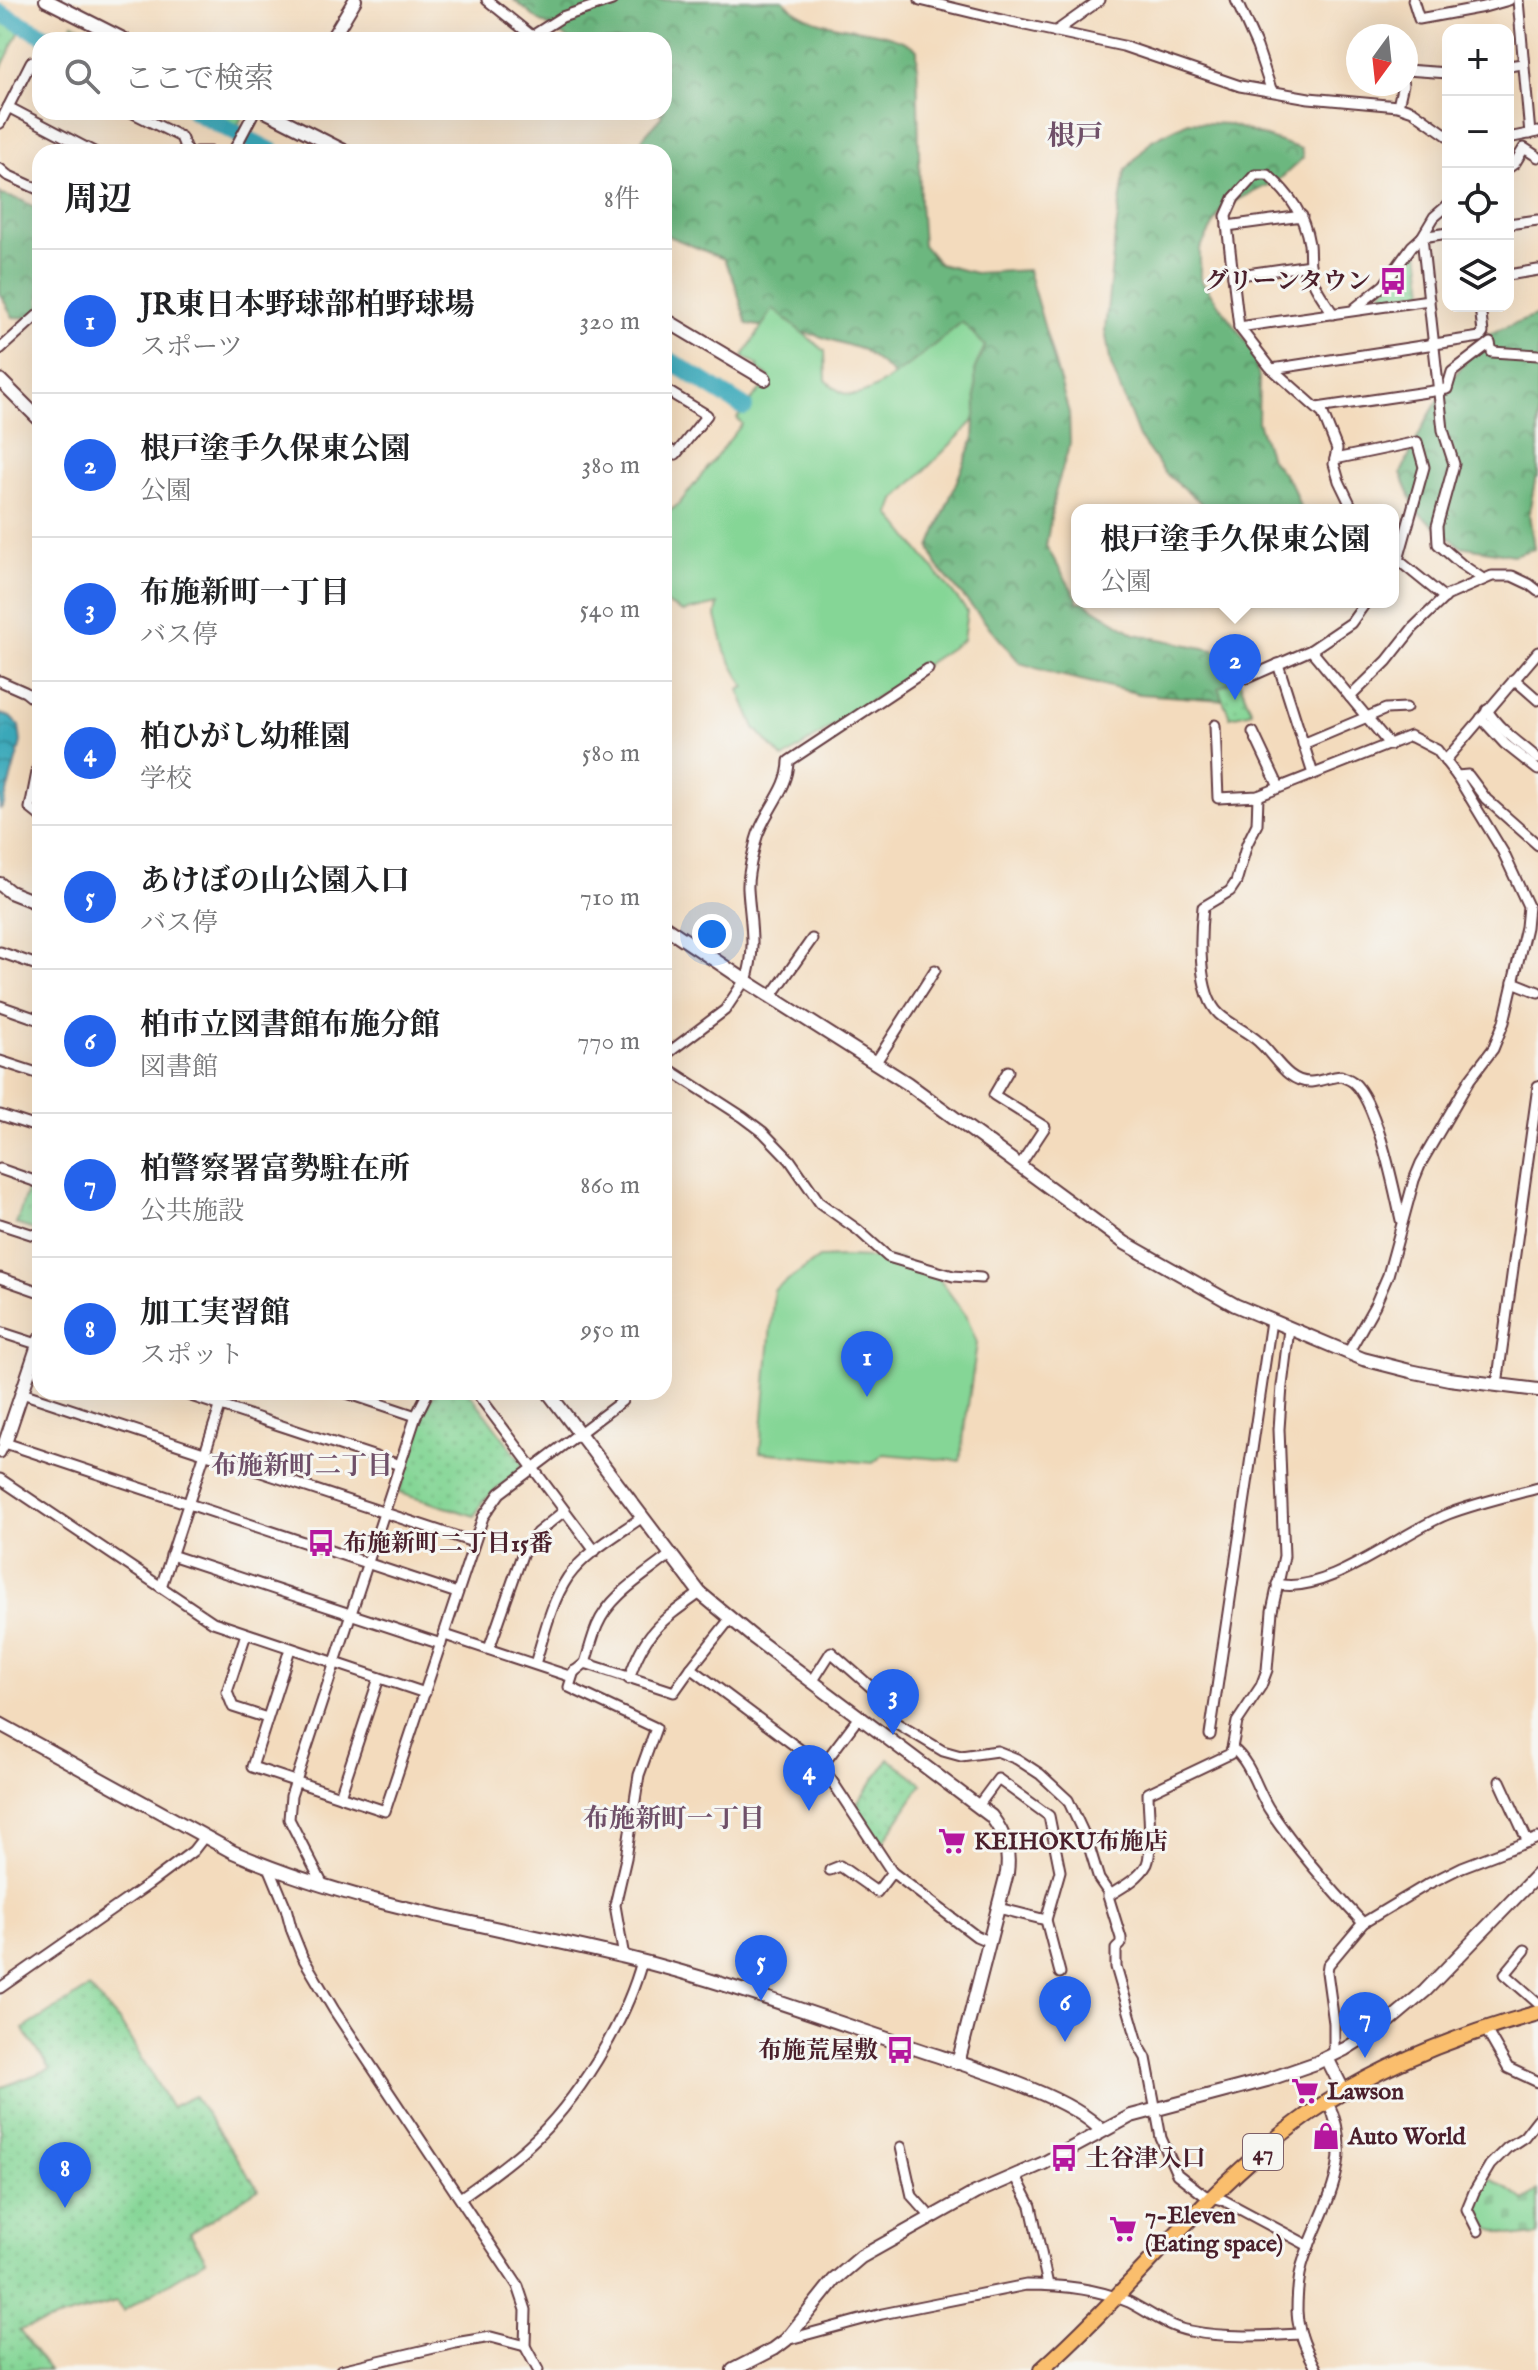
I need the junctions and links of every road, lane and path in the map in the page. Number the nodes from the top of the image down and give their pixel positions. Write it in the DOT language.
graph roads {
  1 [pos="46,0"];
  2 [pos="355,0"];
  3 [pos="487,0"];
  4 [pos="612,0"];
  5 [pos="920,0"];
  6 [pos="1100,0"];
  7 [pos="1236,0"];
  8 [pos="1413,0"];
  9 [pos="1509,0"];
  10 [pos="1518,0"];
  11 [pos="109,32"];
  12 [pos="336,32"];
  13 [pos="527,32"];
  14 [pos="538,32"];
  15 [pos="1055,32"];
  16 [pos="32,62"];
  17 [pos="1523,64"];
  18 [pos="1514,65"];
  19 [pos="1418,71"];
  20 [pos="1442,73"];
  21 [pos="1271,89"];
  22 [pos="1400,96"];
  23 [pos="1398,106"];
  24 [pos="8,107"];
  25 [pos="32,120"];
  26 [pos="33,120"];
  27 [pos="147,120"];
  28 [pos="250,120"];
  29 [pos="292,120"];
  30 [pos="0,123"];
  31 [pos="1442,132"];
  32 [pos="1534,133"];
  33 [pos="1514,137"];
  34 [pos="1514,142"];
  35 [pos="79,144"];
  36 [pos="184,144"];
  37 [pos="237,144"];
  38 [pos="332,144"];
  39 [pos="1524,148"];
  40 [pos="1538,157"];
  41 [pos="1514,164"];
  42 [pos="0,169"];
  43 [pos="32,186"];
  44 [pos="1442,210"];
  45 [pos="1302,216"];
  46 [pos="1538,220"];
  47 [pos="1514,223"];
  48 [pos="1227,226"];
  49 [pos="1442,234"];
  50 [pos="1422,237"];
  51 [pos="1310,265"];
  52 [pos="1538,270"];
  53 [pos="1514,274"];
  54 [pos="1233,276"];
  55 [pos="1429,300"];
  56 [pos="1350,311"];
  57 [pos="1481,312"];
  58 [pos="1333,314"];
  59 [pos="32,320"];
  60 [pos="672,324"];
  61 [pos="1239,327"];
  62 [pos="1434,344"];
  63 [pos="0,349"];
  64 [pos="1538,355"];
  65 [pos="1272,369"];
  66 [pos="765,379"];
  67 [pos="0,380"];
  68 [pos="1440,389"];
  69 [pos="672,394"];
  70 [pos="1317,408"];
  71 [pos="32,412"];
  72 [pos="672,451"];
  73 [pos="1335,459"];
  74 [pos="1350,504"];
  75 [pos="1399,556"];
  76 [pos="1399,564"];
  77 [pos="1483,579"];
  78 [pos="1538,591"];
  79 [pos="1445,598"];
  80 [pos="1362,608"];
  81 [pos="1311,650"];
  82 [pos="1538,652"];
  83 [pos="1278,664"];
  84 [pos="928,669"];
  85 [pos="1247,678"];
  86 [pos="1514,679"];
  87 [pos="0,681"];
  88 [pos="1350,697"];
  89 [pos="32,698"];
  90 [pos="1538,700"];
  91 [pos="1406,708"];
  92 [pos="1484,714"];
  93 [pos="1367,717"];
  94 [pos="1215,725"];
  95 [pos="1253,732"];
  96 [pos="1303,744"];
  97 [pos="1390,745"];
  98 [pos="1538,759"];
  99 [pos="1445,761"];
  100 [pos="1538,770"];
  101 [pos="1313,774"];
  102 [pos="1457,776"];
  103 [pos="1279,787"];
  104 [pos="1258,796"];
  105 [pos="1538,845"];
  106 [pos="0,884"];
  107 [pos="32,901"];
  108 [pos="672,931"];
  109 [pos="812,939"];
  110 [pos="0,952"];
  111 [pos="32,963"];
  112 [pos="935,970"];
  113 [pos="746,981"];
  114 [pos="1513,982"];
  115 [pos="1538,992"];
  116 [pos="771,997"];
  117 [pos="0,1006"];
  118 [pos="32,1017"];
  119 [pos="672,1050"];
  120 [pos="0,1061"];
  121 [pos="876,1062"];
  122 [pos="32,1071"];
  123 [pos="672,1071"];
  124 [pos="1008,1071"];
  125 [pos="1538,1086"];
  126 [pos="0,1115"];
  127 [pos="32,1125"];
  128 [pos="1020,1165"];
  129 [pos="0,1169"];
  130 [pos="32,1180"];
  131 [pos="0,1224"];
  132 [pos="1401,1224"];
  133 [pos="32,1234"];
  134 [pos="0,1278"];
  135 [pos="981,1278"];
  136 [pos="32,1289"];
  137 [pos="1271,1321"];
  138 [pos="1289,1329"];
  139 [pos="0,1332"];
  140 [pos="32,1341"];
  141 [pos="1348,1353"];
  142 [pos="32,1364"];
  143 [pos="1497,1385"];
  144 [pos="1538,1390"];
  145 [pos="22,1393"];
  146 [pos="32,1396"];
  147 [pos="43,1400"];
  148 [pos="203,1400"];
  149 [pos="223,1400"];
  150 [pos="381,1400"];
  151 [pos="424,1400"];
  152 [pos="482,1400"];
  153 [pos="554,1400"];
  154 [pos="621,1400"];
  155 [pos="221,1406"];
  156 [pos="416,1416"];
  157 [pos="579,1433"];
  158 [pos="3,1448"];
  159 [pos="204,1455"];
  160 [pos="400,1465"];
  161 [pos="532,1468"];
  162 [pos="0,1479"];
  163 [pos="1538,1488"];
  164 [pos="187,1505"];
  165 [pos="564,1511"];
  166 [pos="384,1514"];
  167 [pos="641,1518"];
  168 [pos="473,1542"];
  169 [pos="595,1551"];
  170 [pos="171,1555"];
  171 [pos="670,1555"];
  172 [pos="367,1564"];
  173 [pos="1277,1584"];
  174 [pos="161,1587"];
  175 [pos="457,1593"];
  176 [pos="700,1593"];
  177 [pos="351,1614"];
  178 [pos="730,1619"];
  179 [pos="246,1634"];
  180 [pos="443,1639"];
  181 [pos="290,1649"];
  182 [pos="489,1649"];
  183 [pos="335,1663"];
  184 [pos="585,1663"];
  185 [pos="535,1664"];
  186 [pos="691,1668"];
  187 [pos="574,1671"];
  188 [pos="379,1678"];
  189 [pos="629,1679"];
  190 [pos="812,1682"];
  191 [pos="425,1693"];
  192 [pos="859,1717"];
  193 [pos="267,1718"];
  194 [pos="0,1724"];
  195 [pos="1210,1735"];
  196 [pos="1232,1748"];
  197 [pos="822,1766"];
  198 [pos="295,1781"];
  199 [pos="1500,1781"];
  200 [pos="340,1796"];
  201 [pos="978,1806"];
  202 [pos="204,1837"];
  203 [pos="1538,1838"];
  204 [pos="1528,1842"];
  205 [pos="269,1867"];
  206 [pos="830,1870"];
  207 [pos="892,1872"];
  208 [pos="1538,1874"];
  209 [pos="323,1885"];
  210 [pos="1110,1895"];
  211 [pos="998,1908"];
  212 [pos="1046,1920"];
  213 [pos="1363,1923"];
  214 [pos="990,1942"];
  215 [pos="1525,1950"];
  216 [pos="624,1957"];
  217 [pos="642,1961"];
  218 [pos="1060,1973"];
  219 [pos="0,1988"];
  220 [pos="1538,2003"];
  221 [pos="1538,2013"];
  222 [pos="1485,2028"];
  223 [pos="1330,2057"];
  224 [pos="958,2063"];
  225 [pos="1538,2082"];
  226 [pos="1344,2092"];
  227 [pos="1328,2102"];
  228 [pos="1157,2109"];
  229 [pos="1538,2119"];
  230 [pos="1101,2130"];
  231 [pos="901,2147"];
  232 [pos="1015,2175"];
  233 [pos="1213,2197"];
  234 [pos="460,2198"];
  235 [pos="931,2217"];
  236 [pos="1478,2231"];
  237 [pos="1309,2246"];
  238 [pos="1048,2285"];
  239 [pos="1115,2298"];
  240 [pos="1301,2334"];
  241 [pos="786,2340"];
  242 [pos="525,2346"];
  243 [pos="341,2370"];
  244 [pos="538,2370"];
  245 [pos="733,2370"];
  246 [pos="1041,2370"];
  247 [pos="1317,2370"];
  1 -- 11 [label="street"];
  2 -- 12 [label="street"];
  3 -- 13 [label="street"];
  4 -- 14 [label="street"];
  5 -- 15 [label="street"];
  6 -- 15 [label="street"];
  7 -- 21 [label="street"];
  8 -- 9 [label="street"];
  10 -- 17 [label="street"];
  15 -- 21 [label="street"];
  16 -- 24 [label="street"];
  17 -- 18 [label="street"];
  17 -- 32 [label="street"];
  19 -- 20 [label="street"];
  21 -- 23 [label="street"];
  22 -- 23 [label="street"];
  23 -- 31 [label="street"];
  24 -- 25 [label="street"];
  24 -- 30 [label="street"];
  26 -- 35 [label="street"];
  27 -- 36 [label="street"];
  28 -- 37 [label="street"];
  29 -- 38 [label="street"];
  32 -- 33 [label="street"];
  34 -- 39 [label="street"];
  39 -- 40 [label="street"];
  39 -- 41 [label="street"];
  42 -- 43 [label="street"];
  44 -- 50 [label="street"];
  45 -- 48 [label="street"];
  45 -- 48 [label="street"];
  45 -- 51 [label="street"];
  46 -- 47 [label="street"];
  48 -- 54 [label="street"];
  49 -- 50 [label="street"];
  50 -- 55 [label="street"];
  50 -- 56 [label="street"];
  51 -- 54 [label="street"];
  51 -- 58 [label="street"];
  52 -- 53 [label="street"];
  54 -- 61 [label="street"];
  55 -- 56 [label="street"];
  55 -- 62 [label="street"];
  56 -- 58 [label="street"];
  57 -- 62 [label="street"];
  58 -- 61 [label="street"];
  59 -- 63 [label="street"];
  60 -- 66 [label="street"];
  61 -- 65 [label="street"];
  62 -- 65 [label="street"];
  62 -- 68 [label="street"];
  64 -- 68 [label="street"];
  65 -- 70 [label="street"];
  67 -- 71 [label="street"];
  68 -- 70 [label="street"];
  68 -- 77 [label="street"];
  69 -- 72 [label="street"];
  70 -- 73 [label="street"];
  73 -- 74 [label="street"];
  73 -- 75 [label="street"];
  76 -- 79 [label="street"];
  77 -- 78 [label="street"];
  77 -- 79 [label="street"];
  79 -- 88 [label="street"];
  80 -- 81 [label="street"];
  81 -- 83 [label="street"];
  81 -- 88 [label="street"];
  82 -- 86 [label="street"];
  83 -- 85 [label="street"];
  83 -- 96 [label="street"];
  84 -- 113 [label="street"];
  86 -- 90 [label="street"];
  86 -- 92 [label="street"];
  87 -- 89 [label="street"];
  88 -- 93 [label="street"];
  91 -- 93 [label="street"];
  92 -- 98 [label="street"];
  92 -- 99 [label="street"];
  92 -- 100 [label="street"];
  93 -- 96 [label="street"];
  93 -- 97 [label="street"];
  94 -- 104 [label="street"];
  95 -- 103 [label="street"];
  96 -- 101 [label="street"];
  97 -- 99 [label="street"];
  97 -- 101 [label="street"];
  99 -- 102 [label="street"];
  101 -- 103 [label="street"];
  102 -- 105 [label="street"];
  102 -- 114 [label="street"];
  103 -- 104 [label="street"];
  104 -- 132 [label="street"];
  106 -- 107 [label="street"];
  108 -- 113 [label="street"];
  109 -- 116 [label="street"];
  110 -- 111 [label="street"];
  112 -- 121 [label="street"];
  113 -- 116 [label="street"];
  113 -- 119 [label="street"];
  114 -- 115 [label="street"];
  114 -- 132 [label="street"];
  116 -- 121 [label="street"];
  117 -- 118 [label="street"];
  120 -- 122 [label="street"];
  121 -- 128 [label="street"];
  123 -- 135 [label="street"];
  124 -- 128 [label="street"];
  125 -- 143 [label="street"];
  126 -- 127 [label="street"];
  128 -- 137 [label="street"];
  129 -- 130 [label="street"];
  131 -- 133 [label="street"];
  132 -- 141 [label="street"];
  134 -- 136 [label="street"];
  137 -- 138 [label="street"];
  137 -- 195 [label="street"];
  138 -- 141 [label="street"];
  138 -- 173 [label="street"];
  139 -- 140 [label="street"];
  141 -- 143 [label="street"];
  142 -- 145 [label="street"];
  143 -- 144 [label="street"];
  145 -- 146 [label="street"];
  145 -- 158 [label="street"];
  147 -- 159 [label="street"];
  148 -- 155 [label="street"];
  149 -- 155 [label="street"];
  150 -- 156 [label="street"];
  151 -- 156 [label="street"];
  152 -- 161 [label="street"];
  153 -- 157 [label="street"];
  154 -- 157 [label="street"];
  155 -- 159 [label="street"];
  155 -- 160 [label="street"];
  156 -- 160 [label="street"];
  157 -- 161 [label="street"];
  157 -- 167 [label="street"];
  158 -- 164 [label="street"];
  159 -- 164 [label="street"];
  159 -- 166 [label="street"];
  160 -- 166 [label="street"];
  161 -- 165 [label="street"];
  161 -- 168 [label="street"];
  162 -- 174 [label="street"];
  163 -- 173 [label="street"];
  164 -- 170 [label="street"];
  164 -- 172 [label="street"];
  165 -- 169 [label="street"];
  165 -- 182 [label="street"];
  166 -- 168 [label="street"];
  166 -- 172 [label="street"];
  167 -- 169 [label="street"];
  167 -- 171 [label="street"];
  168 -- 175 [label="street"];
  169 -- 185 [label="street"];
  170 -- 174 [label="street"];
  170 -- 177 [label="street"];
  171 -- 176 [label="street"];
  171 -- 184 [label="street"];
  172 -- 175 [label="street"];
  172 -- 177 [label="street"];
  173 -- 196 [label="street"];
  174 -- 179 [label="street"];
  175 -- 180 [label="street"];
  176 -- 178 [label="street"];
  176 -- 189 [label="street"];
  177 -- 180 [label="street"];
  177 -- 183 [label="street"];
  178 -- 186 [label="street"];
  178 -- 190 [label="street"];
  179 -- 181 [label="street"];
  179 -- 193 [label="street"];
  180 -- 182 [label="street"];
  180 -- 191 [label="street"];
  181 -- 183 [label="street"];
  181 -- 193 [label="street"];
  182 -- 185 [label="street"];
  183 -- 188 [label="street"];
  183 -- 198 [label="street"];
  184 -- 187 [label="street"];
  184 -- 189 [label="street"];
  185 -- 187 [label="street"];
  186 -- 189 [label="street"];
  186 -- 197 [label="street"];
  187 -- 216 [label="street"];
  188 -- 191 [label="street"];
  188 -- 200 [label="street"];
  190 -- 192 [label="street"];
  190 -- 210 [label="street"];
  191 -- 200 [label="street"];
  192 -- 197 [label="street"];
  192 -- 201 [label="street"];
  193 -- 198 [label="street"];
  194 -- 202 [label="street"];
  196 -- 210 [label="street"];
  196 -- 213 [label="street"];
  197 -- 207 [label="street"];
  198 -- 200 [label="street"];
  198 -- 209 [label="street"];
  199 -- 204 [label="street"];
  201 -- 211 [label="street"];
  201 -- 212 [label="street"];
  202 -- 205 [label="street"];
  202 -- 219 [label="street"];
  203 -- 204 [label="street"];
  204 -- 213 [label="street"];
  205 -- 209 [label="street"];
  205 -- 234 [label="street"];
  206 -- 207 [label="street"];
  207 -- 214 [label="street"];
  208 -- 223 [label="street"];
  209 -- 216 [label="street"];
  210 -- 228 [label="street"];
  211 -- 212 [label="street"];
  211 -- 214 [label="street"];
  212 -- 218 [label="street"];
  213 -- 223 [label="street"];
  214 -- 224 [label="street"];
  215 -- 220 [label="street"];
  216 -- 217 [label="street"];
  217 -- 224 [label="street"];
  217 -- 234 [label="street"];
  221 -- 222 [label="main road, 47"];
  222 -- 225 [label="street"];
  222 -- 226 [label="main road, 47"];
  223 -- 226 [label="street"];
  223 -- 228 [label="street"];
  224 -- 230 [label="street"];
  226 -- 227 [label="main road, 47"];
  227 -- 233 [label="main road, 47"];
  227 -- 237 [label="street"];
  228 -- 230 [label="street"];
  228 -- 233 [label="street"];
  229 -- 236 [label="street"];
  230 -- 232 [label="street"];
  231 -- 235 [label="street"];
  232 -- 235 [label="street"];
  232 -- 238 [label="street"];
  233 -- 237 [label="street"];
  233 -- 239 [label="main road, 47"];
  234 -- 242 [label="street"];
  235 -- 241 [label="street"];
  237 -- 240 [label="street"];
  238 -- 239 [label="street"];
  238 -- 241 [label="street"];
  239 -- 240 [label="street"];
  239 -- 246 [label="main road, 47"];
  240 -- 247 [label="street"];
  241 -- 245 [label="street"];
  242 -- 243 [label="street"];
  242 -- 244 [label="street"];
}
